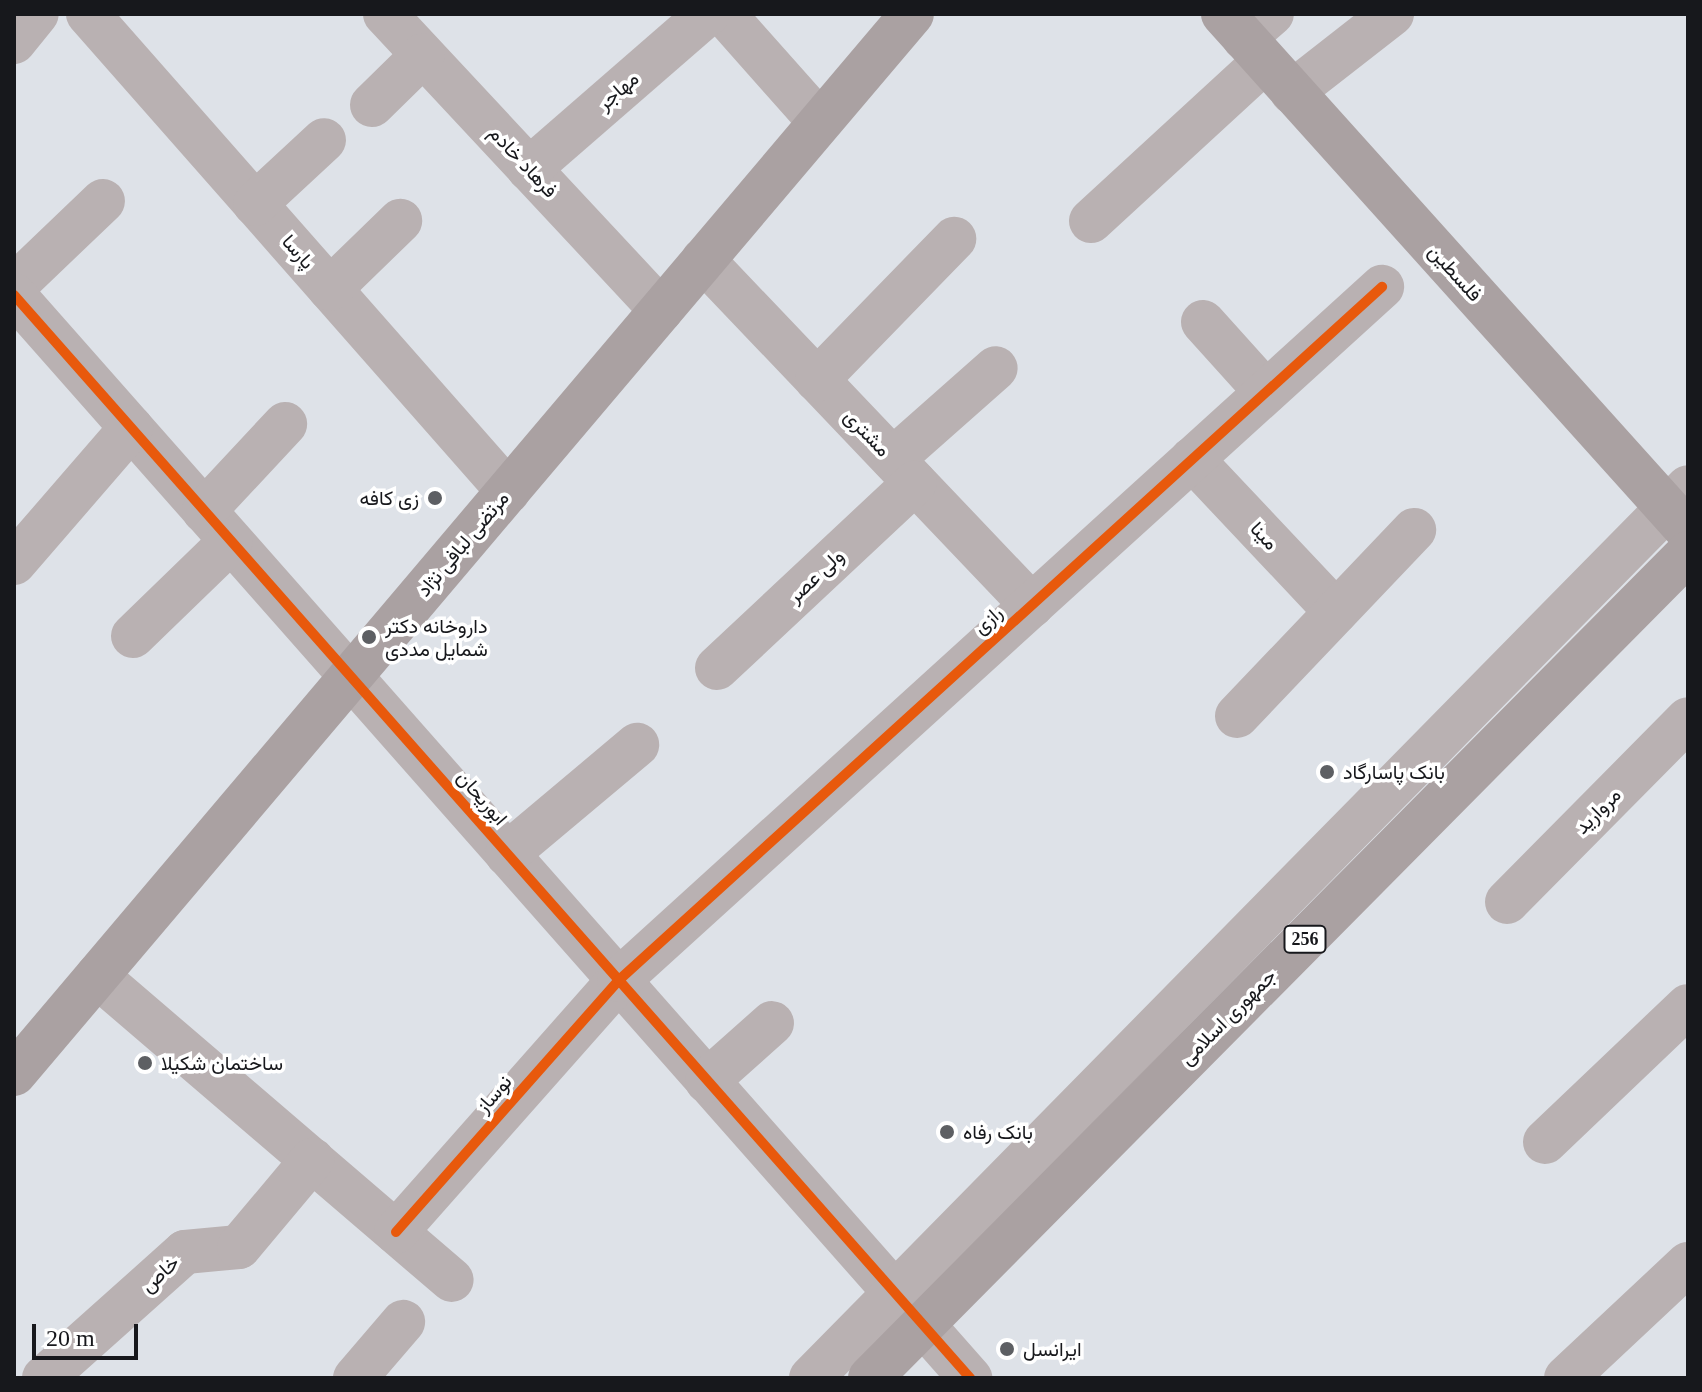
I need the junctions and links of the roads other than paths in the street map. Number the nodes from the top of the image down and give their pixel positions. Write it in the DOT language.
graph roads {
  1 [pos="37,14"];
  2 [pos="88,14"];
  3 [pos="707,14"];
  4 [pos="724,14"];
  5 [pos="912,14"];
  6 [pos="1392,14"];
  7 [pos="402,27"];
  8 [pos="14,42"];
  9 [pos="1259,44"];
  10 [pos="372,105"];
  11 [pos="820,122"];
  12 [pos="324,140"];
  13 [pos="529,169"];
  14 [pos="103,201"];
  15 [pos="255,204"];
  16 [pos="400,221"];
  17 [pos="1091,221"];
  18 [pos="954,239"];
  19 [pos="703,260"];
  20 [pos="14,286"];
  21 [pos="1382,287"];
  22 [pos="330,289"];
  23 [pos="14,295"];
  24 [pos="661,310"];
  25 [pos="1203,322"];
  26 [pos="996,368"];
  27 [pos="817,380"];
  28 [pos="1266,392"];
  29 [pos="285,424"];
  30 [pos="131,428"];
  31 [pos="1192,459"];
  32 [pos="904,471"];
  33 [pos="508,491"];
  34 [pos="1681,509"];
  35 [pos="217,526"];
  36 [pos="1414,530"];
  37 [pos="1688,553"];
  38 [pos="14,563"];
  39 [pos="1032,605"];
  40 [pos="1336,612"];
  41 [pos="133,636"];
  42 [pos="717,668"];
  43 [pos="351,677"];
  44 [pos="1237,716"];
  45 [pos="1688,719"];
  46 [pos="637,745"];
  47 [pos="507,854"];
  48 [pos="1507,902"];
  49 [pos="97,976"];
  50 [pos="619,980"];
  51 [pos="1688,1006"];
  52 [pos="772,1023"];
  53 [pos="14,1074"];
  54 [pos="707,1081"];
  55 [pos="1545,1142"];
  56 [pos="312,1160"];
  57 [pos="396,1232"];
  58 [pos="1688,1264"];
  59 [pos="452,1280"];
  60 [pos="909,1310"];
  61 [pos="403,1322"];
  62 [pos="44,1378"];
  63 [pos="355,1378"];
  64 [pos="811,1378"];
  65 [pos="870,1378"];
  66 [pos="970,1378"];
  67 [pos="1566,1378"];
  1 -- 8 [label="street"];
  2 -- 15 [label="street, پارسا"];
  3 -- 13 [label="street, مهاجر"];
  4 -- 11 [label="street"];
  5 -- 11 [label="main road, مرتضی لبافی نژاد"];
  6 -- 9 [label="street"];
  7 -- 10 [label="street"];
  7 -- 13 [label="street, فرهاد خادم"];
  9 -- 17 [label="street"];
  9 -- 34 [label="main road, فلسطین"];
  11 -- 19 [label="main road, مرتضی لبافی نژاد"];
  12 -- 15 [label="street"];
  13 -- 24 [label="street, فرهاد خادم"];
  14 -- 20 [label="street"];
  15 -- 22 [label="street, پارسا"];
  16 -- 22 [label="street"];
  18 -- 27 [label="street"];
  19 -- 24 [label="main road, مرتضی لبافی نژاد"];
  19 -- 27 [label="street, مشتری"];
  21 -- 28 [label="street, رازی"];
  22 -- 33 [label="street, پارسا"];
  23 -- 30 [label="street, ابوریحان"];
  24 -- 33 [label="main road, مرتضی لبافی نژاد"];
  25 -- 28 [label="street"];
  26 -- 32 [label="street, ولی عصر"];
  27 -- 32 [label="street, مشتری"];
  28 -- 31 [label="street, رازی"];
  29 -- 35 [label="street"];
  30 -- 35 [label="street, ابوریحان"];
  30 -- 38 [label="street"];
  31 -- 39 [label="street, رازی"];
  31 -- 40 [label="street, مینا"];
  32 -- 39 [label="street, مشتری"];
  32 -- 42 [label="street, ولی عصر"];
  33 -- 43 [label="main road, مرتضی لبافی نژاد"];
  34 -- 60 [label="street"];
  35 -- 41 [label="street"];
  35 -- 43 [label="street, ابوریحان"];
  36 -- 40 [label="street"];
  37 -- 60 [label="main road, جمهوری اسلامی / 256"];
  39 -- 50 [label="street, رازی"];
  40 -- 44 [label="street"];
  43 -- 47 [label="street, ابوریحان"];
  43 -- 49 [label="main road, مرتضی لبافی نژاد"];
  45 -- 48 [label="street, مروارید"];
  46 -- 47 [label="street"];
  47 -- 50 [label="street, ابوریحان"];
  49 -- 53 [label="main road, مرتضی لبافی نژاد"];
  49 -- 56 [label="street"];
  50 -- 54 [label="street, ابوریحان"];
  50 -- 57 [label="street, نوساز"];
  51 -- 55 [label="street"];
  52 -- 54 [label="street"];
  54 -- 60 [label="street, ابوریحان"];
  56 -- 57 [label="street"];
  56 -- 62 [label="street, خاص"];
  57 -- 59 [label="street"];
  58 -- 67 [label="street"];
  60 -- 64 [label="street"];
  60 -- 65 [label="main road, جمهوری اسلامی / 256"];
  60 -- 66 [label="street, ابوریحان"];
  61 -- 63 [label="street"];
}
